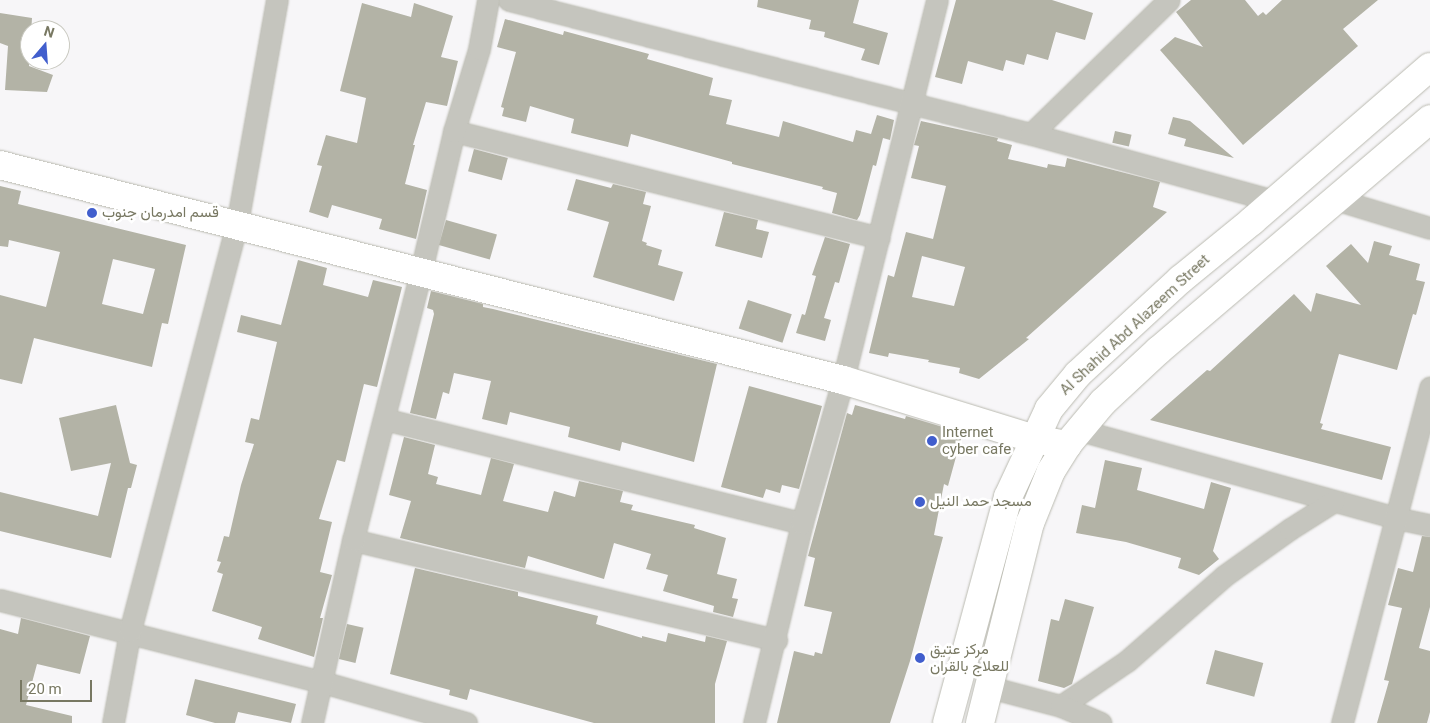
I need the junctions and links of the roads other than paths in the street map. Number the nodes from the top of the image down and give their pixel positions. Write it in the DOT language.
graph roads {
  1 [pos="277,0"];
  2 [pos="488,0"];
  3 [pos="509,0"];
  4 [pos="937,0"];
  5 [pos="1169,0"];
  6 [pos="1430,67"];
  7 [pos="913,104"];
  8 [pos="1430,119"];
  9 [pos="454,131"];
  10 [pos="1031,134"];
  11 [pos="0,165"];
  12 [pos="1338,200"];
  13 [pos="1274,201"];
  14 [pos="236,224"];
  15 [pos="1430,228"];
  16 [pos="879,238"];
  17 [pos="1213,251"];
  18 [pos="422,272"];
  19 [pos="1240,279"];
  20 [pos="843,380"];
  21 [pos="1430,387"];
  22 [pos="384,419"];
  23 [pos="1073,438"];
  24 [pos="1035,439"];
  25 [pos="1334,501"];
  26 [pos="1396,518"];
  27 [pos="802,523"];
  28 [pos="1430,525"];
  29 [pos="353,540"];
  30 [pos="0,600"];
  31 [pos="130,632"];
  32 [pos="776,640"];
  33 [pos="322,682"];
  34 [pos="989,687"];
  35 [pos="1061,706"];
  36 [pos="463,722"];
  37 [pos="114,723"];
  38 [pos="312,723"];
  39 [pos="754,723"];
  40 [pos="947,723"];
  41 [pos="980,723"];
  42 [pos="1100,723"];
  43 [pos="1342,723"];
  1 -- 14 [label="street"];
  2 -- 9 [label="street"];
  3 -- 7 [label="street"];
  4 -- 7 [label="street"];
  5 -- 10 [label="street"];
  6 -- 13 [label="main road, Al Shahid Abd Alazeem Street"];
  7 -- 10 [label="street"];
  7 -- 16 [label="street"];
  8 -- 12 [label="main road"];
  9 -- 16 [label="street"];
  9 -- 18 [label="street"];
  10 -- 13 [label="street"];
  11 -- 14 [label="main road"];
  12 -- 15 [label="street"];
  12 -- 19 [label="main road"];
  13 -- 17 [label="main road, Al Shahid Abd Alazeem Street"];
  14 -- 18 [label="main road"];
  14 -- 31 [label="street"];
  16 -- 20 [label="street"];
  17 -- 19 [label="main road"];
  17 -- 24 [label="main road, Al Shahid Abd Alazeem Street"];
  18 -- 20 [label="main road"];
  18 -- 22 [label="street"];
  19 -- 23 [label="main road"];
  20 -- 24 [label="main road"];
  20 -- 27 [label="street"];
  21 -- 26 [label="street"];
  22 -- 27 [label="street"];
  22 -- 29 [label="street"];
  23 -- 24 [label="main road"];
  23 -- 25 [label="street"];
  23 -- 34 [label="main road"];
  24 -- 40 [label="main road, Al Shahid Abd Alazeem Street"];
  25 -- 26 [label="street"];
  25 -- 35 [label="street"];
  26 -- 28 [label="street"];
  26 -- 43 [label="street"];
  27 -- 32 [label="street"];
  29 -- 32 [label="street"];
  29 -- 33 [label="street"];
  30 -- 31 [label="street"];
  31 -- 33 [label="street"];
  31 -- 37 [label="street"];
  32 -- 39 [label="street"];
  33 -- 36 [label="street"];
  33 -- 38 [label="street"];
  34 -- 35 [label="street"];
  34 -- 41 [label="main road"];
  35 -- 42 [label="street"];
}
